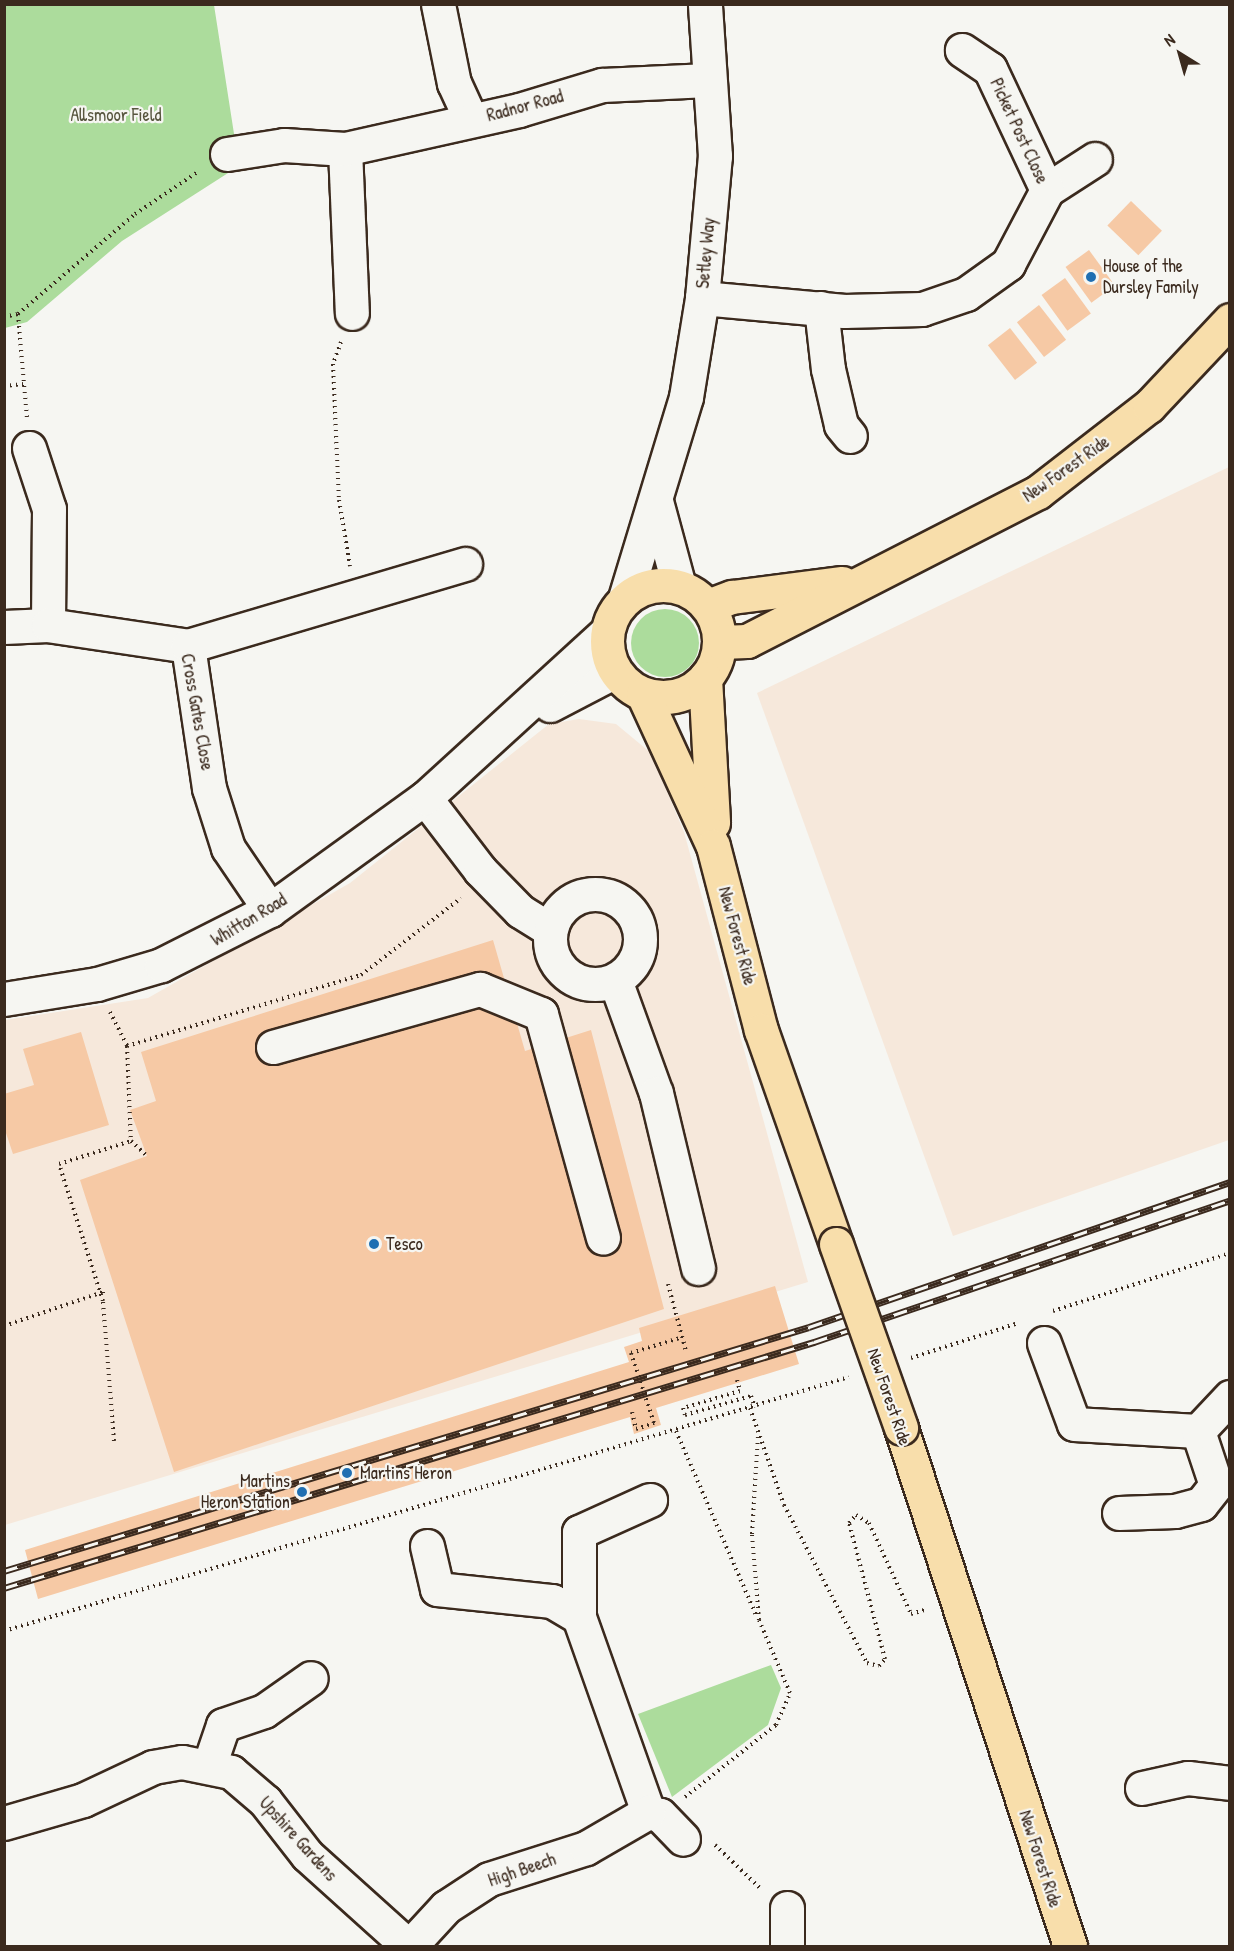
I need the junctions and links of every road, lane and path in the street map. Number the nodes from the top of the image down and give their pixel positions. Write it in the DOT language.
graph roads {
  1 [pos="438,4"];
  2 [pos="705,4"];
  3 [pos="962,50"];
  4 [pos="708,80"];
  5 [pos="471,120"];
  6 [pos="345,149"];
  7 [pos="227,154"];
  8 [pos="1095,159"];
  9 [pos="1047,190"];
  10 [pos="702,298"];
  11 [pos="821,308"];
  12 [pos="352,313"];
  13 [pos="18,314"];
  14 [pos="4,317"];
  15 [pos="1230,320"];
  16 [pos="4,386"];
  17 [pos="850,436"];
  18 [pos="29,448"];
  19 [pos="655,496"];
  20 [pos="465,564"];
  21 [pos="872,578"];
  22 [pos="679,586"];
  23 [pos="355,593"];
  24 [pos="625,598"];
  25 [pos="708,606"];
  26 [pos="48,625"];
  27 [pos="4,627"];
  28 [pos="607,632"];
  29 [pos="720,642"];
  30 [pos="188,646"];
  31 [pos="615,671"];
  32 [pos="705,678"];
  33 [pos="643,694"];
  34 [pos="457,768"];
  35 [pos="425,798"];
  36 [pos="713,846"];
  37 [pos="480,870"];
  38 [pos="270,909"];
  39 [pos="550,930"];
  40 [pos="570,977"];
  41 [pos="615,980"];
  42 [pos="98,984"];
  43 [pos="4,999"];
  44 [pos="541,1014"];
  45 [pos="127,1046"];
  46 [pos="273,1047"];
  47 [pos="131,1141"];
  48 [pos="147,1156"];
  49 [pos="603,1238"];
  50 [pos="1230,1253"];
  51 [pos="698,1268"];
  52 [pos="103,1300"];
  53 [pos="4,1326"];
  54 [pos="1038,1326"];
  55 [pos="683,1337"];
  56 [pos="686,1351"];
  57 [pos="906,1359"];
  58 [pos="853,1376"];
  59 [pos="737,1380"];
  60 [pos="1230,1397"];
  61 [pos="753,1408"];
  62 [pos="632,1412"];
  63 [pos="676,1431"];
  64 [pos="759,1431"];
  65 [pos="1198,1431"];
  66 [pos="114,1441"];
  67 [pos="650,1500"];
  68 [pos="1119,1513"];
  69 [pos="427,1546"];
  70 [pos="958,1600"];
  71 [pos="579,1617"];
  72 [pos="759,1620"];
  73 [pos="4,1631"];
  74 [pos="311,1678"];
  75 [pos="209,1766"];
  76 [pos="1230,1783"];
  77 [pos="1142,1788"];
  78 [pos="680,1801"];
  79 [pos="648,1812"];
  80 [pos="4,1823"];
  81 [pos="693,1838"];
  82 [pos="788,1908"];
  83 [pos="409,1947"];
  84 [pos="787,1947"];
  85 [pos="1070,1947"];
  1 -- 5 [label="street"];
  2 -- 4 [label="street, Setley Way"];
  3 -- 9 [label="street, Picket Post Close"];
  4 -- 5 [label="street, Radnor Road"];
  4 -- 10 [label="street, Setley Way"];
  5 -- 6 [label="street, Radnor Road"];
  6 -- 7 [label="street, Radnor Road"];
  6 -- 12 [label="street"];
  7 -- 13 [label="path"];
  8 -- 9 [label="street, Picket Post Close"];
  9 -- 11 [label="street, Picket Post Close"];
  10 -- 11 [label="street, Picket Post Close"];
  10 -- 19 [label="street, Setley Way"];
  11 -- 17 [label="street"];
  12 -- 23 [label="path"];
  13 -- 14 [label="path"];
  13 -- 16 [label="path"];
  15 -- 21 [label="main road, New Forest Ride"];
  18 -- 26 [label="street"];
  19 -- 22 [label="street"];
  19 -- 24 [label="street, Setley Way"];
  20 -- 23 [label="street"];
  21 -- 25 [label="main road, New Forest Ride"];
  21 -- 29 [label="main road, New Forest Ride"];
  22 -- 24 [label="main road"];
  22 -- 25 [label="main road"];
  23 -- 30 [label="street"];
  24 -- 28 [label="main road"];
  25 -- 29 [label="main road"];
  26 -- 27 [label="street, Cross Gates Close"];
  26 -- 30 [label="street, Cross Gates Close"];
  28 -- 31 [label="main road"];
  28 -- 34 [label="street, Whitton Road"];
  29 -- 32 [label="main road, New Forest Ride"];
  30 -- 38 [label="street, Cross Gates Close"];
  31 -- 33 [label="main road, New Forest Ride"];
  31 -- 34 [label="street, Whitton Road"];
  32 -- 33 [label="main road"];
  32 -- 36 [label="main road, New Forest Ride"];
  33 -- 36 [label="main road, New Forest Ride"];
  34 -- 35 [label="street, Whitton Road"];
  35 -- 37 [label="street"];
  35 -- 38 [label="street, Whitton Road"];
  36 -- 70 [label="main road, New Forest Ride, bridge"];
  37 -- 39 [label="street"];
  37 -- 45 [label="path"];
  38 -- 42 [label="street, Whitton Road"];
  39 -- 40 [label="street"];
  39 -- 41 [label="street"];
  40 -- 41 [label="street"];
  40 -- 44 [label="street"];
  41 -- 51 [label="street"];
  42 -- 43 [label="street, Whitton Road"];
  42 -- 45 [label="path"];
  44 -- 46 [label="street"];
  44 -- 49 [label="street"];
  45 -- 47 [label="path"];
  47 -- 48 [label="path"];
  47 -- 52 [label="path"];
  50 -- 54 [label="path"];
  51 -- 55 [label="path"];
  52 -- 53 [label="path"];
  52 -- 66 [label="path"];
  54 -- 57 [label="path"];
  54 -- 65 [label="street"];
  55 -- 56 [label="path"];
  55 -- 62 [label="path, bridge"];
  58 -- 61 [label="path"];
  59 -- 61 [label="path"];
  60 -- 65 [label="street"];
  61 -- 63 [label="path"];
  61 -- 64 [label="path"];
  63 -- 72 [label="path"];
  63 -- 73 [label="path"];
  64 -- 70 [label="path"];
  64 -- 72 [label="path"];
  65 -- 68 [label="street"];
  67 -- 71 [label="street"];
  69 -- 71 [label="street"];
  70 -- 85 [label="main road, New Forest Ride"];
  71 -- 79 [label="street"];
  72 -- 78 [label="path"];
  74 -- 75 [label="street"];
  75 -- 80 [label="street, Upshire Gardens"];
  75 -- 83 [label="street, Upshire Gardens"];
  76 -- 77 [label="street"];
  79 -- 81 [label="street"];
  79 -- 83 [label="street, High Beech"];
  81 -- 82 [label="path"];
  82 -- 84 [label="street"];
}
